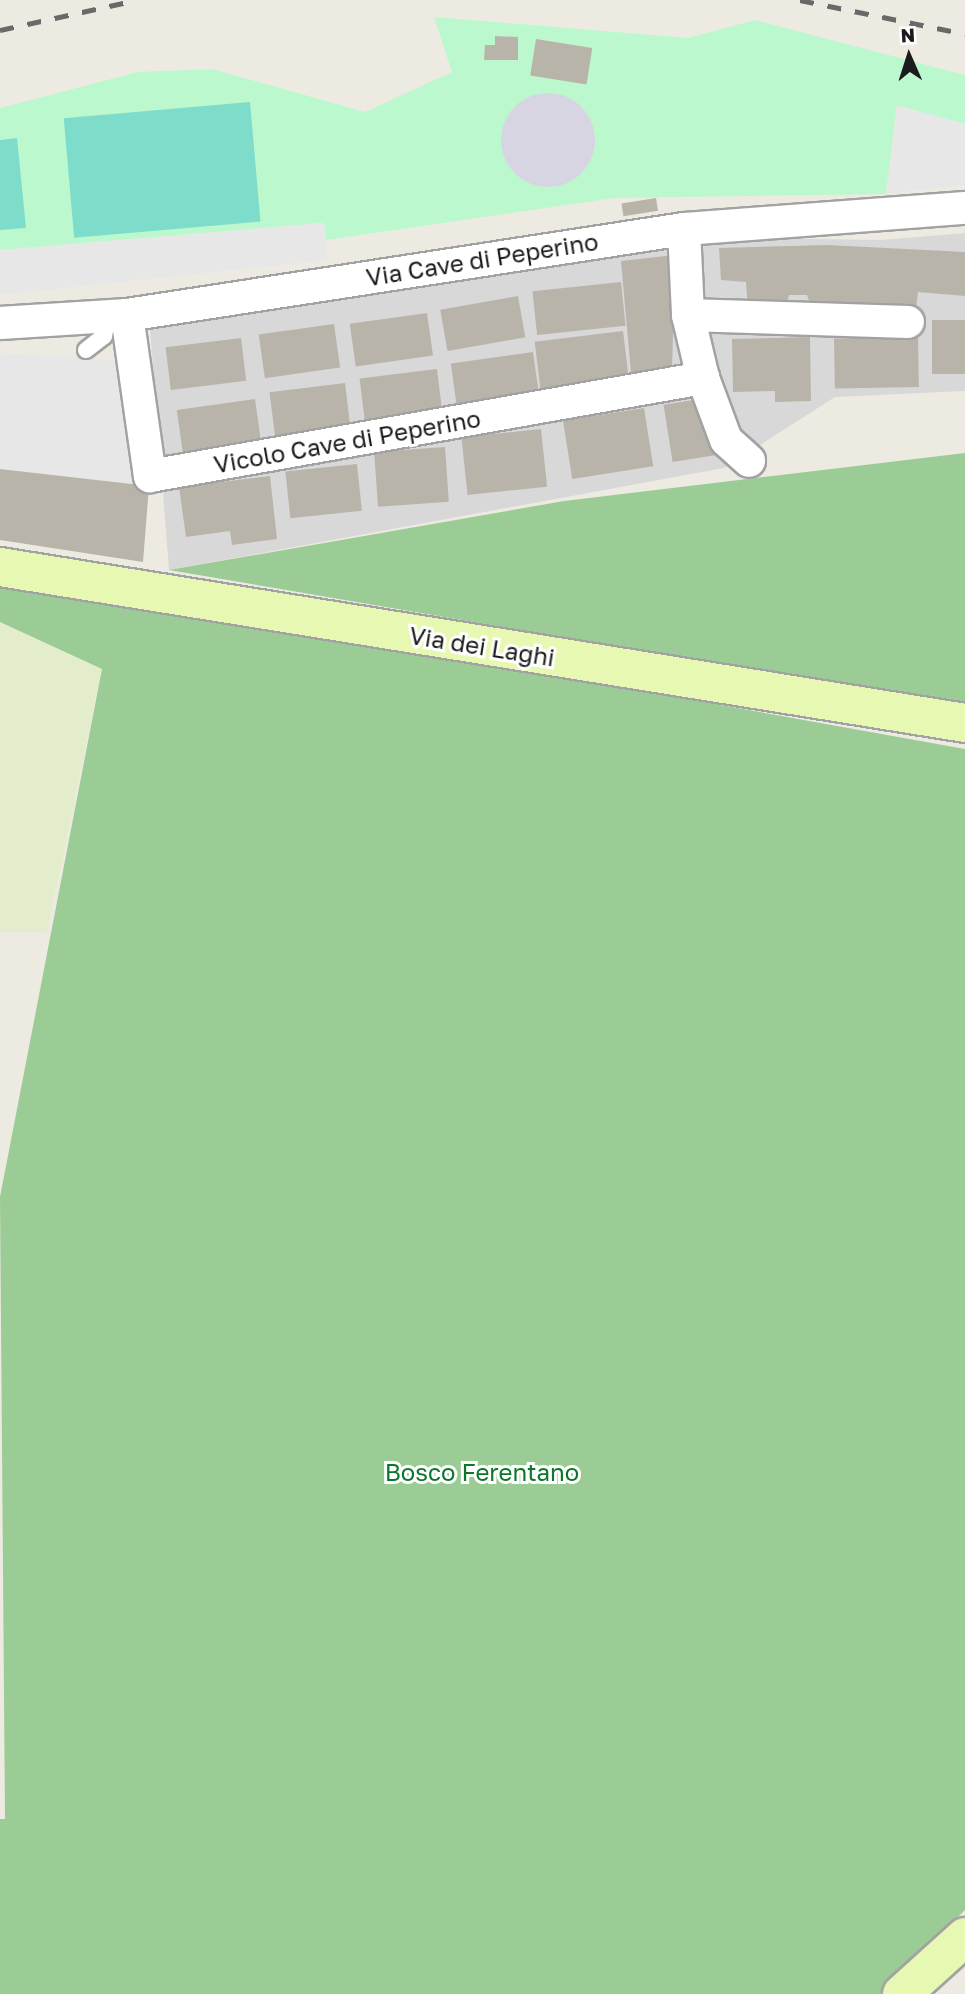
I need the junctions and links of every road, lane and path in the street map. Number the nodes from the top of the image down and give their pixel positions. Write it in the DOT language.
graph roads {
  1 [pos="965,208"];
  2 [pos="684,229"];
  3 [pos="118,315"];
  4 [pos="688,315"];
  5 [pos="908,322"];
  6 [pos="0,323"];
  7 [pos="86,350"];
  8 [pos="703,378"];
  9 [pos="749,461"];
  10 [pos="0,566"];
  11 [pos="965,723"];
  12 [pos="965,1937"];
  13 [pos="902,1994"];
  1 -- 2 [label="street, Via Cave di Peperino"];
  2 -- 3 [label="street, Via Cave di Peperino"];
  2 -- 4 [label="street"];
  3 -- 6 [label="street, Via Cave di Peperino"];
  3 -- 7 [label="lane"];
  3 -- 8 [label="street, Vicolo Cave di Peperino"];
  4 -- 5 [label="street"];
  4 -- 8 [label="street"];
  8 -- 9 [label="street"];
  10 -- 11 [label="main road, Via dei Laghi"];
  12 -- 13 [label="main road"];
}
